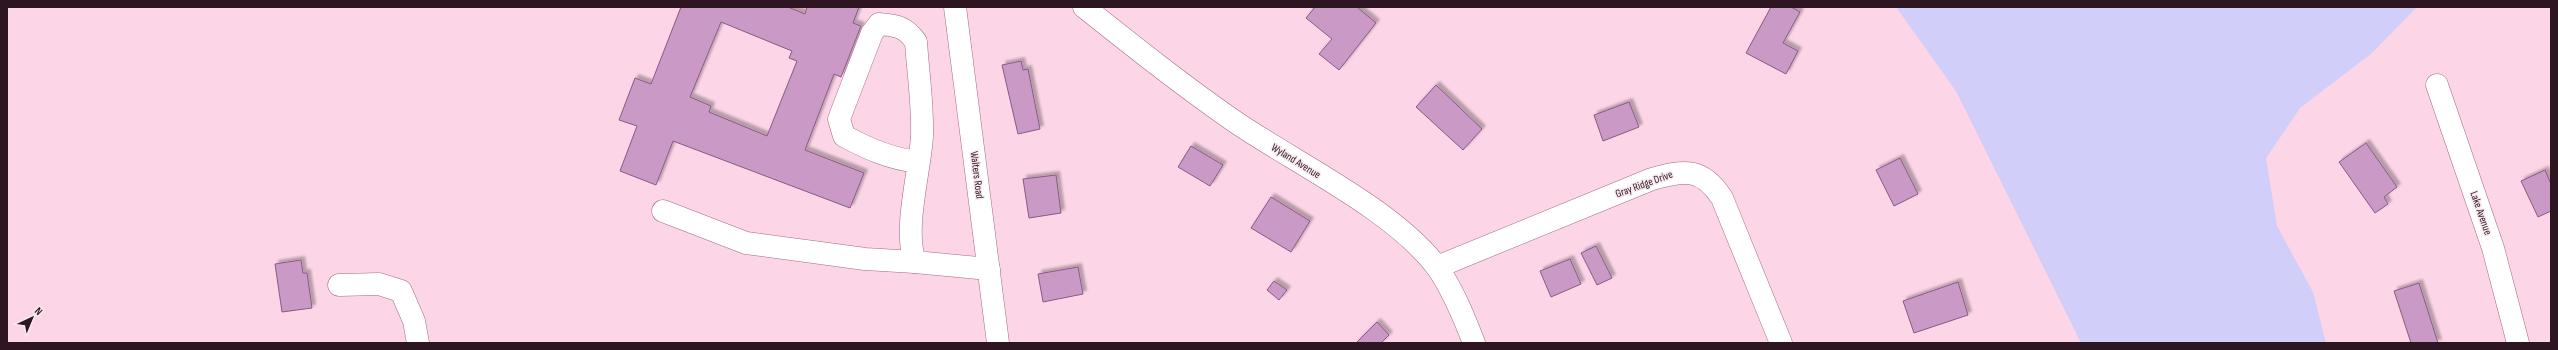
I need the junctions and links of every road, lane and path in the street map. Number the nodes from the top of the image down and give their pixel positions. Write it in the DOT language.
graph roads {
  1 [pos="955,7"];
  2 [pos="1086,8"];
  3 [pos="2437,85"];
  4 [pos="918,162"];
  5 [pos="663,211"];
  6 [pos="915,262"];
  7 [pos="1437,267"];
  8 [pos="989,269"];
  9 [pos="339,285"];
  10 [pos="418,343"];
  11 [pos="998,343"];
  12 [pos="1474,343"];
  13 [pos="1781,343"];
  14 [pos="2518,343"];
  1 -- 8 [label="street, Walters Road"];
  2 -- 7 [label="street, Wyland Avenue"];
  3 -- 14 [label="street, Lake Avenue"];
  4 -- 4 [label="street"];
  4 -- 6 [label="street"];
  5 -- 6 [label="street"];
  6 -- 8 [label="street"];
  7 -- 12 [label="street, Wyland Avenue"];
  7 -- 13 [label="street, Gray Ridge Drive"];
  8 -- 11 [label="street, Walters Road"];
  9 -- 10 [label="street"];
}
